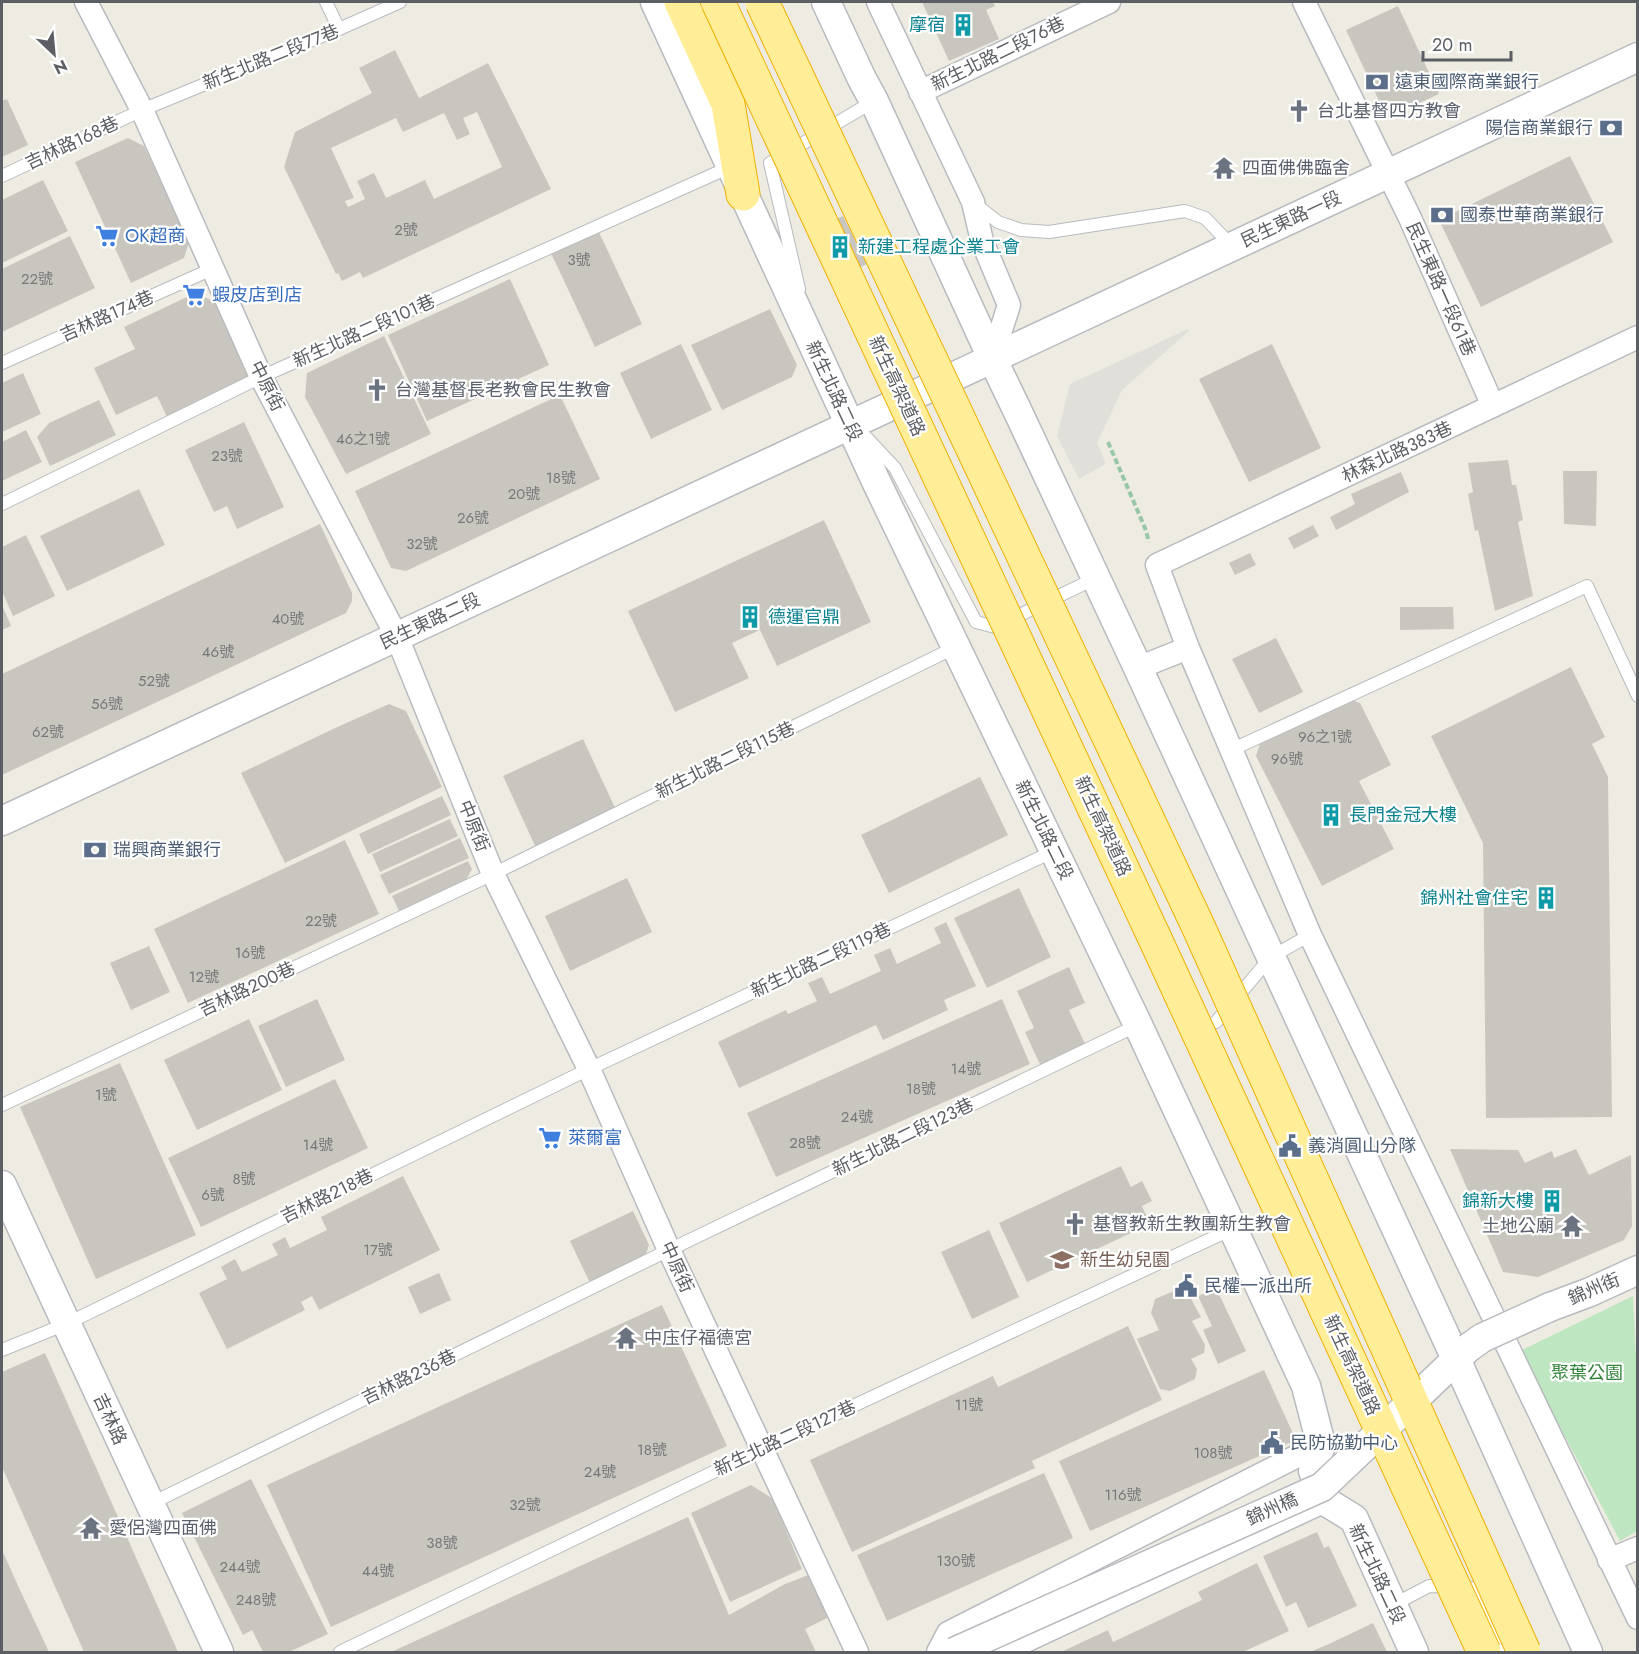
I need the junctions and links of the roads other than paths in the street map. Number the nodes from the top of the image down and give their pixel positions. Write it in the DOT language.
graph roads {
  1 [pos="86,2"];
  2 [pos="326,2"];
  3 [pos="400,2"];
  4 [pos="655,2"];
  5 [pos="681,2"];
  6 [pos="718,2"];
  7 [pos="762,2"];
  8 [pos="773,2"];
  9 [pos="826,2"];
  10 [pos="878,2"];
  11 [pos="1109,2"];
  12 [pos="1304,2"];
  13 [pos="339,29"];
  14 [pos="1638,57"];
  15 [pos="920,92"];
  16 [pos="874,101"];
  17 [pos="142,110"];
  18 [pos="821,127"];
  19 [pos="1388,173"];
  20 [pos="2,176"];
  21 [pos="737,180"];
  22 [pos="972,202"];
  23 [pos="1232,247"];
  24 [pos="212,268"];
  25 [pos="1638,337"];
  26 [pos="810,338"];
  27 [pos="985,362"];
  28 [pos="2,363"];
  29 [pos="261,377"];
  30 [pos="1493,406"];
  31 [pos="858,427"];
  32 [pos="2,504"];
  33 [pos="1096,578"];
  34 [pos="397,637"];
  35 [pos="956,647"];
  36 [pos="1188,648"];
  37 [pos="1138,668"];
  38 [pos="1638,696"];
  39 [pos="1231,750"];
  40 [pos="2,821"];
  41 [pos="1054,851"];
  42 [pos="493,874"];
  43 [pos="1310,935"];
  44 [pos="1270,957"];
  45 [pos="1216,1022"];
  46 [pos="1138,1025"];
  47 [pos="589,1069"];
  48 [pos="2,1105"];
  49 [pos="2,1185"];
  50 [pos="1232,1229"];
  51 [pos="669,1250"];
  52 [pos="1638,1270"];
  53 [pos="1550,1307"];
  54 [pos="66,1324"];
  55 [pos="2,1350"];
  56 [pos="1462,1353"];
  57 [pos="1321,1444"];
  58 [pos="761,1449"];
  59 [pos="1325,1501"];
  60 [pos="150,1504"];
  61 [pos="1638,1548"];
  62 [pos="1609,1560"];
  63 [pos="1393,1605"];
  64 [pos="1638,1618"];
  65 [pos="219,1653"];
  66 [pos="340,1653"];
  67 [pos="857,1653"];
  68 [pos="938,1653"];
  69 [pos="954,1653"];
  70 [pos="1002,1653"];
  71 [pos="1414,1653"];
  72 [pos="1484,1653"];
  73 [pos="1502,1653"];
  74 [pos="1524,1653"];
  75 [pos="1588,1653"];
  1 -- 17 [label="street, 中原街"];
  2 -- 13 [label="lane"];
  3 -- 13 [label="lane, 新生北路二段77巷"];
  4 -- 21 [label="street, 新生北路二段"];
  5 -- 21 [label="highway"];
  6 -- 72 [label="highway, 新生高架道路, bridge"];
  7 -- 18 [label="highway, bridge"];
  8 -- 18 [label="highway, bridge"];
  9 -- 16 [label="street"];
  10 -- 15 [label="street"];
  11 -- 15 [label="street, 新生北路二段76巷"];
  12 -- 19 [label="street, 民生東路一段61巷"];
  13 -- 17 [label="lane, 新生北路二段77巷"];
  14 -- 19 [label="street, 民生東路一段"];
  15 -- 22 [label="street"];
  16 -- 26 [label="lane"];
  16 -- 27 [label="street"];
  17 -- 20 [label="lane, 吉林路168巷"];
  17 -- 24 [label="street, 中原街"];
  18 -- 74 [label="highway, bridge"];
  19 -- 23 [label="street, 民生東路一段"];
  19 -- 30 [label="street, 民生東路一段61巷"];
  21 -- 26 [label="street, 新生北路二段"];
  21 -- 29 [label="lane, 新生北路二段101巷"];
  22 -- 23 [label="lane"];
  22 -- 27 [label="street"];
  23 -- 27 [label="street, 民生東路一段"];
  24 -- 28 [label="lane, 吉林路174巷"];
  24 -- 29 [label="street, 中原街"];
  25 -- 30 [label="street, 林森北路383巷"];
  26 -- 31 [label="street, 新生北路二段"];
  27 -- 31 [label="street, 民生東路一段, bridge"];
  27 -- 33 [label="street"];
  29 -- 32 [label="lane, 新生北路二段101巷"];
  29 -- 34 [label="street, 中原街"];
  30 -- 36 [label="street, 林森北路383巷"];
  31 -- 33 [label="lane"];
  31 -- 34 [label="street, 民生東路二段"];
  31 -- 35 [label="street, 新生北路二段"];
  33 -- 37 [label="street"];
  34 -- 40 [label="street, 民生東路二段"];
  34 -- 42 [label="street, 中原街"];
  35 -- 41 [label="street, 新生北路二段"];
  35 -- 42 [label="lane, 新生北路二段115巷"];
  36 -- 37 [label="street"];
  36 -- 39 [label="street"];
  37 -- 44 [label="street"];
  38 -- 39 [label="lane"];
  39 -- 43 [label="street"];
  41 -- 46 [label="street, 新生北路二段"];
  41 -- 47 [label="lane, 新生北路二段119巷"];
  42 -- 47 [label="street, 中原街"];
  42 -- 48 [label="lane, 吉林路200巷"];
  43 -- 44 [label="lane"];
  43 -- 62 [label="street"];
  44 -- 45 [label="lane"];
  44 -- 56 [label="street"];
  46 -- 50 [label="street, 新生北路二段"];
  46 -- 51 [label="lane, 新生北路二段123巷"];
  47 -- 51 [label="street, 中原街"];
  47 -- 54 [label="lane, 吉林路218巷"];
  49 -- 54 [label="street, 吉林路"];
  50 -- 57 [label="street, 新生北路二段"];
  50 -- 58 [label="lane, 新生北路二段127巷"];
  51 -- 58 [label="street, 中原街"];
  51 -- 60 [label="lane, 吉林路236巷"];
  52 -- 53 [label="street, 錦州街"];
  53 -- 56 [label="street, 錦州橋, bridge"];
  54 -- 55 [label="lane, 吉林路218巷"];
  54 -- 60 [label="street, 吉林路"];
  56 -- 69 [label="street, 錦州橋, bridge"];
  56 -- 75 [label="street"];
  57 -- 59 [label="street, 新生北路二段"];
  57 -- 68 [label="street"];
  58 -- 66 [label="lane, 新生北路二段127巷"];
  58 -- 67 [label="street, 中原街"];
  59 -- 63 [label="street, 新生北路二段"];
  59 -- 70 [label="street"];
  60 -- 65 [label="street, 吉林路"];
  61 -- 62 [label="street"];
  62 -- 64 [label="street"];
  63 -- 71 [label="street, 新生北路二段"];
  63 -- 73 [label="lane"];
}
